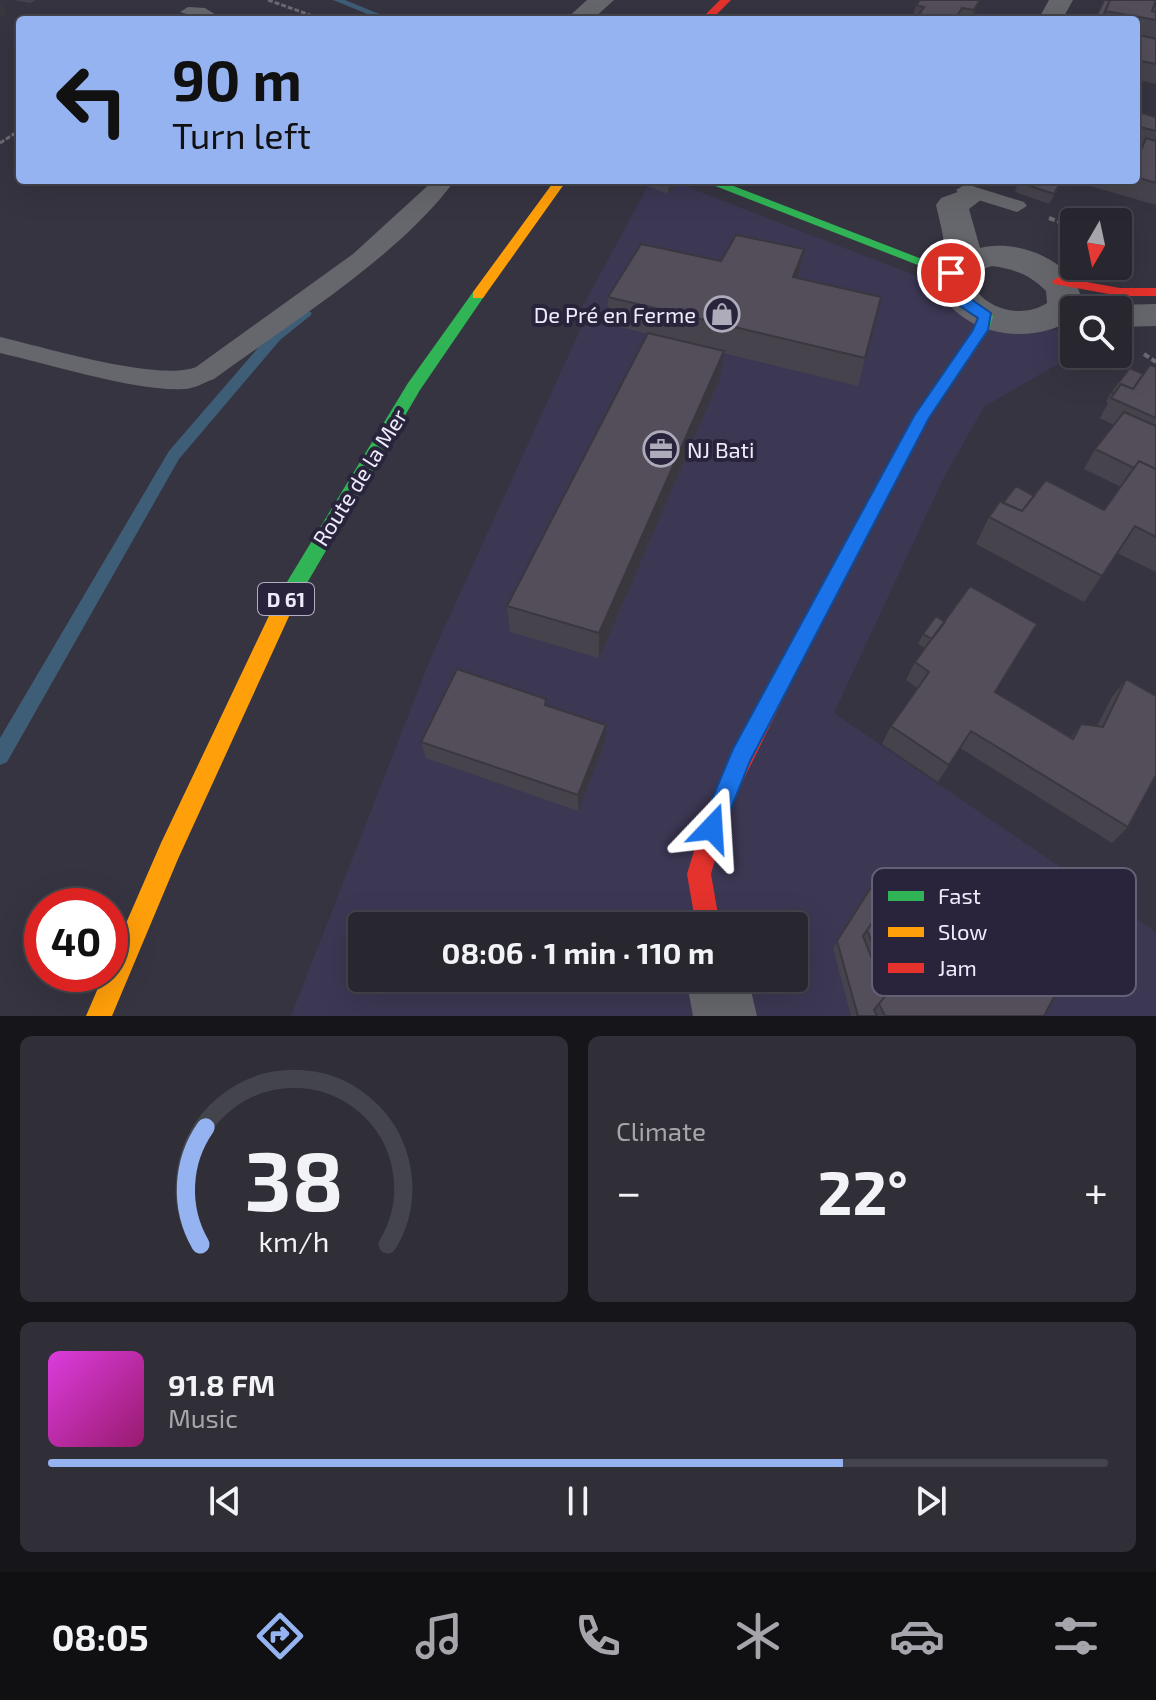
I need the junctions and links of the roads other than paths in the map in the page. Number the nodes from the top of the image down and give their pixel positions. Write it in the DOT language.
graph roads {
  1 [pos="602,0"];
  2 [pos="726,0"];
  3 [pos="188,12"];
  4 [pos="210,16"];
  5 [pos="582,16"];
  6 [pos="709,16"];
  7 [pos="441,184"];
  8 [pos="558,184"];
  9 [pos="718,184"];
  10 [pos="967,190"];
  11 [pos="1017,206"];
  12 [pos="1008,257"];
  13 [pos="956,269"];
  14 [pos="1156,292"];
  15 [pos="1101,296"];
  16 [pos="1060,298"];
  17 [pos="1060,306"];
  18 [pos="1156,315"];
  19 [pos="986,316"];
  20 [pos="1132,316"];
  21 [pos="0,345"];
  22 [pos="706,912"];
  23 [pos="720,992"];
  24 [pos="99,1016"];
  25 [pos="725,1016"];
  1 -- 5 [label="street"];
  2 -- 6 [label="street"];
  3 -- 4 [label="lane"];
  7 -- 21 [label="lane"];
  8 -- 24 [label="street, Route de la Mer / D 61"];
  9 -- 13 [label="street"];
  10 -- 11 [label="lane"];
  10 -- 12 [label="street"];
  10 -- 13 [label="street"];
  12 -- 13 [label="street"];
  12 -- 16 [label="street"];
  13 -- 19 [label="street"];
  14 -- 15 [label="street"];
  17 -- 19 [label="street"];
  18 -- 20 [label="street"];
  19 -- 22 [label="street"];
  23 -- 25 [label="street"];
}
